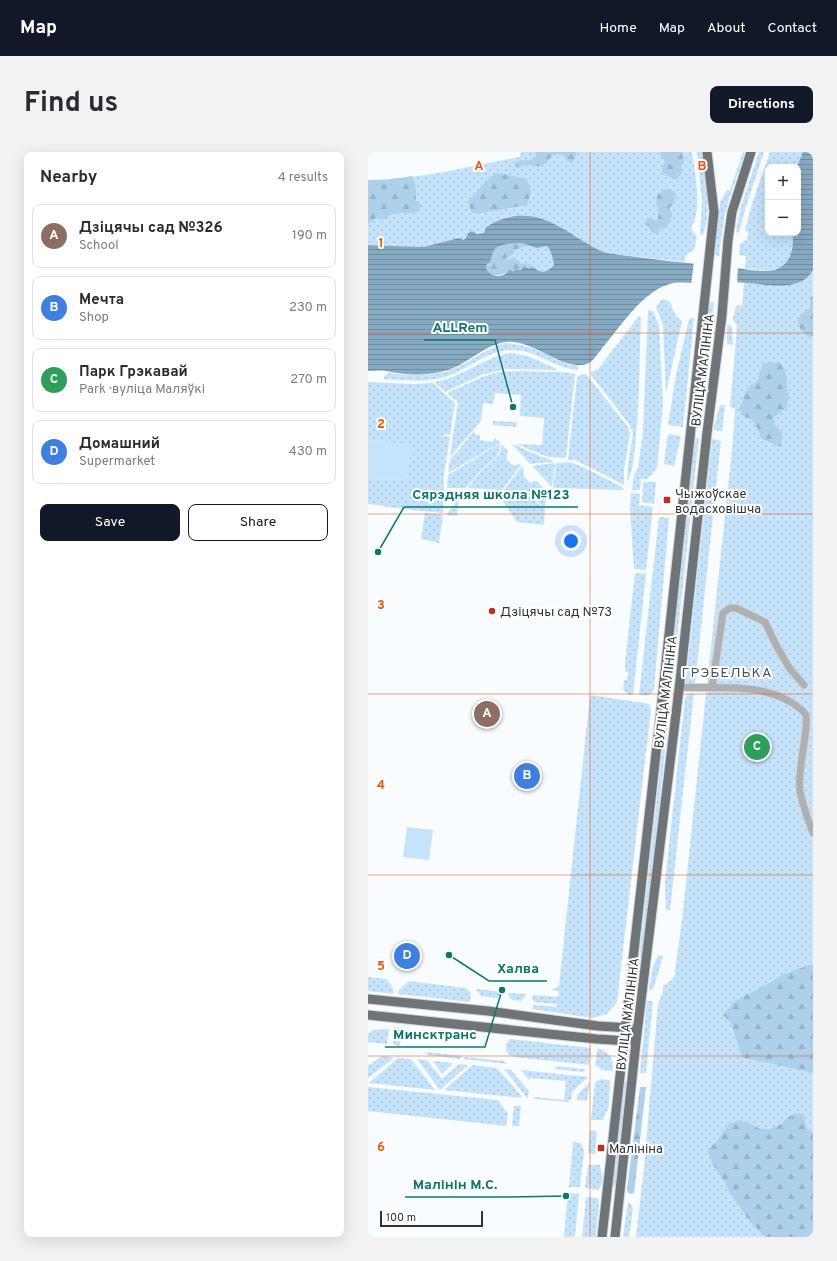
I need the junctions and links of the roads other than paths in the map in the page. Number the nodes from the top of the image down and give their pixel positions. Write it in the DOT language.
graph roads {
  1 [pos="707,152"];
  2 [pos="751,152"];
  3 [pos="804,684"];
  4 [pos="679,687"];
  5 [pos="712,688"];
  6 [pos="662,700"];
  7 [pos="677,702"];
  8 [pos="813,833"];
  9 [pos="368,999"];
  10 [pos="368,1015"];
  11 [pos="626,1027"];
  12 [pos="638,1028"];
  13 [pos="624,1041"];
  14 [pos="636,1042"];
  15 [pos="602,1237"];
  16 [pos="615,1237"];
  1 -- 6 [label="main road, ВУЛІЦА МАЛІНІНА"];
  2 -- 4 [label="main road, ВУЛІЦА МАЛІНІНА"];
  3 -- 5 [label="street"];
  4 -- 5 [label="street"];
  4 -- 7 [label="main road, ВУЛІЦА МАЛІНІНА"];
  5 -- 8 [label="street"];
  6 -- 7 [label="main road"];
  6 -- 11 [label="main road, ВУЛІЦА МАЛІНІНА"];
  7 -- 12 [label="main road, ВУЛІЦА МАЛІНІНА"];
  9 -- 11 [label="main road"];
  10 -- 13 [label="main road"];
  11 -- 12 [label="main road"];
  11 -- 13 [label="main road, ВУЛІЦА МАЛІНІНА"];
  12 -- 14 [label="main road, ВУЛІЦА МАЛІНІНА"];
  13 -- 14 [label="main road"];
  13 -- 15 [label="main road, ВУЛІЦА МАЛІНІНА"];
  14 -- 16 [label="main road, ВУЛІЦА МАЛІНІНА"];
}
